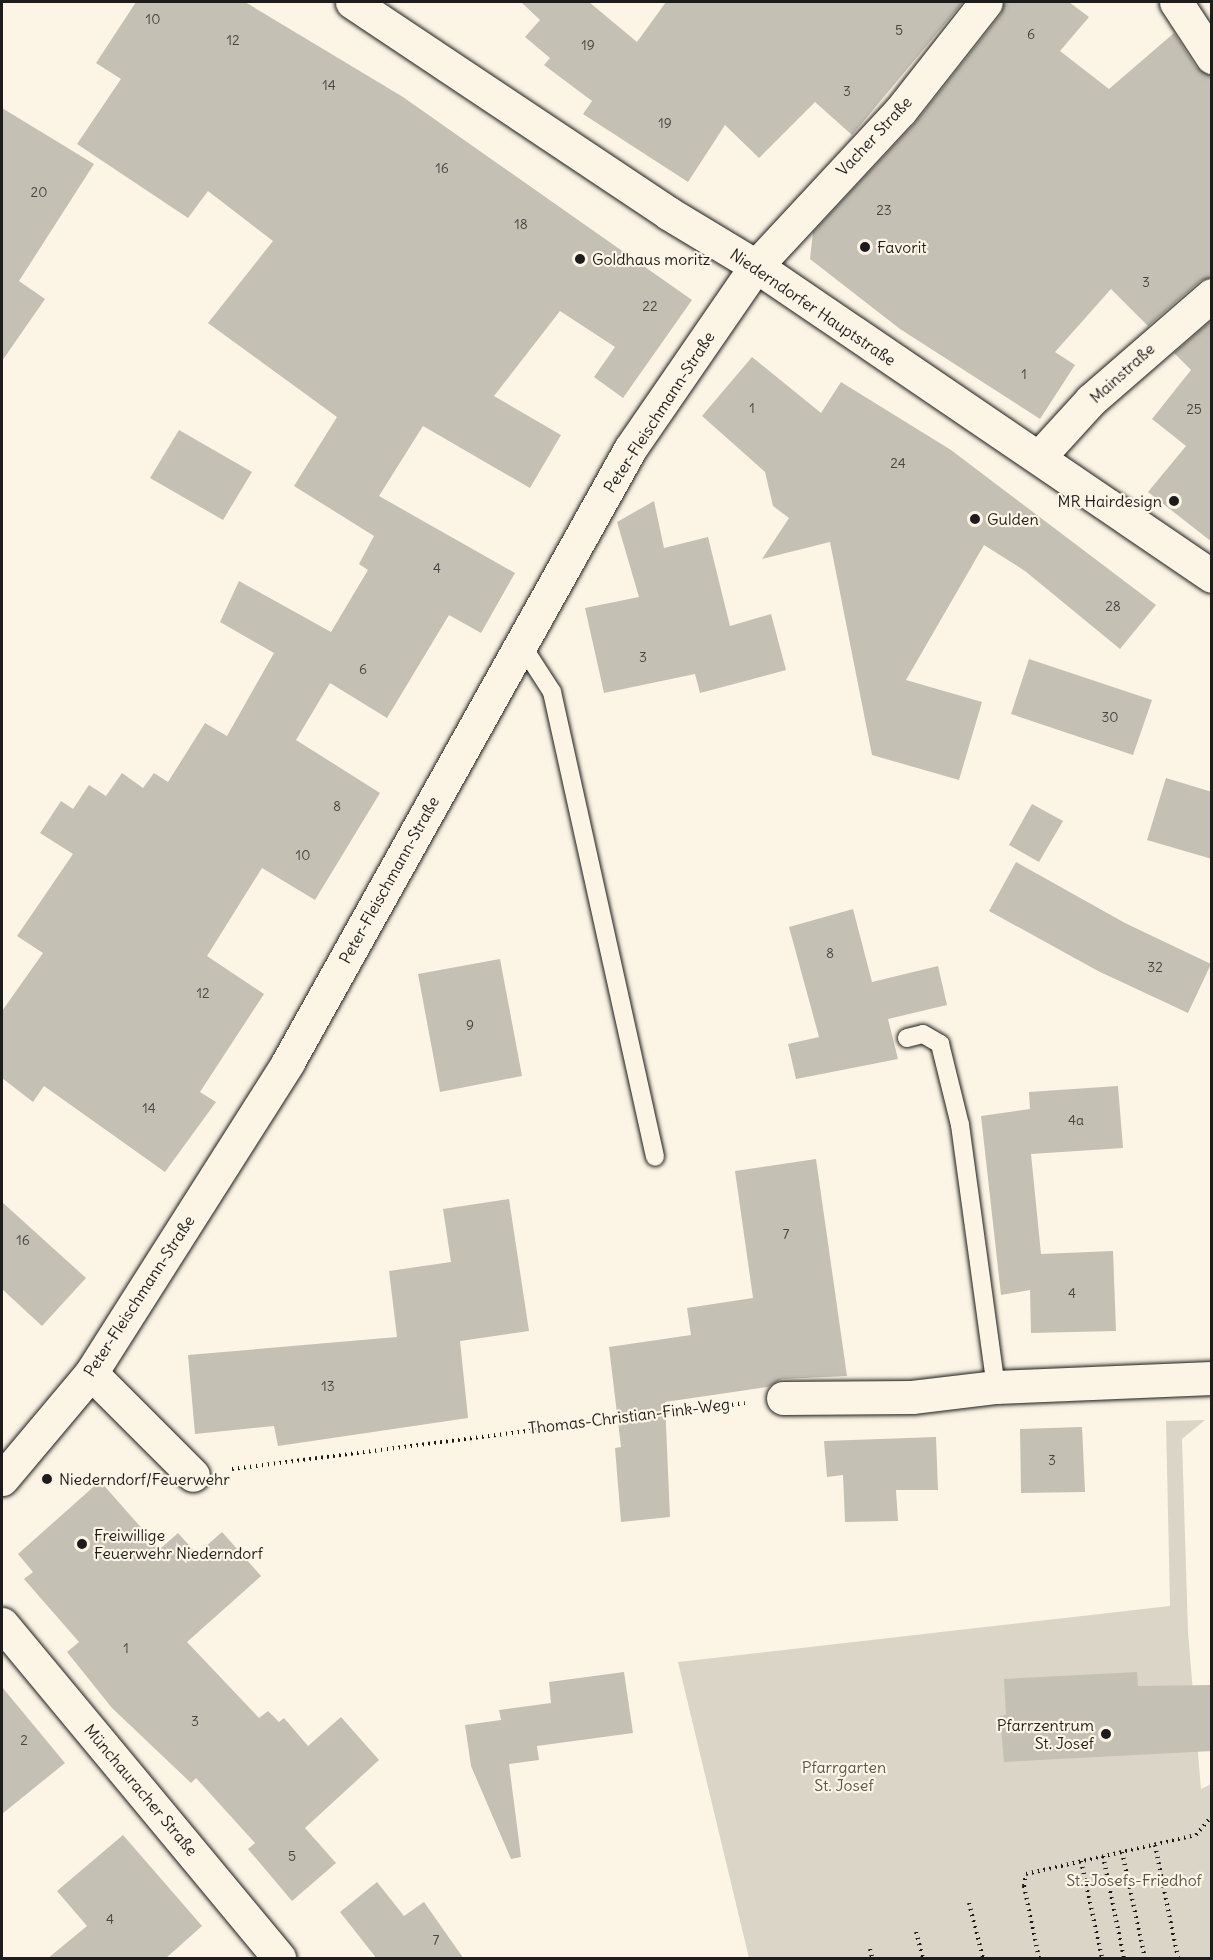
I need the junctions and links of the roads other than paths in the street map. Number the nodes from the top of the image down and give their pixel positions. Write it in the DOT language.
graph roads {
  1 [pos="352,2"];
  2 [pos="986,2"];
  3 [pos="1176,2"];
  4 [pos="1212,57"];
  5 [pos="756,266"];
  6 [pos="1212,295"];
  7 [pos="1039,457"];
  8 [pos="1212,576"];
  9 [pos="521,644"];
  10 [pos="907,1038"];
  11 [pos="655,1157"];
  12 [pos="91,1373"];
  13 [pos="1212,1378"];
  14 [pos="996,1387"];
  15 [pos="783,1398"];
  16 [pos="193,1475"];
  17 [pos="2,1479"];
  18 [pos="2,1624"];
  19 [pos="279,1959"];
  1 -- 5 [label="street, Niederndorfer Hauptstraße"];
  2 -- 5 [label="street, Vacher Straße"];
  3 -- 4 [label="street"];
  5 -- 7 [label="street, Niederndorfer Hauptstraße"];
  5 -- 9 [label="street, Peter-Fleischmann-Straße"];
  6 -- 7 [label="street, Mainstraße"];
  7 -- 8 [label="street, Niederndorfer Hauptstraße"];
  9 -- 11 [label="lane"];
  9 -- 12 [label="street, Peter-Fleischmann-Straße"];
  10 -- 14 [label="lane"];
  12 -- 16 [label="street"];
  12 -- 17 [label="street, Peter-Fleischmann-Straße"];
  13 -- 14 [label="street"];
  14 -- 15 [label="street"];
  18 -- 19 [label="street, Münchauracher Straße"];
}
